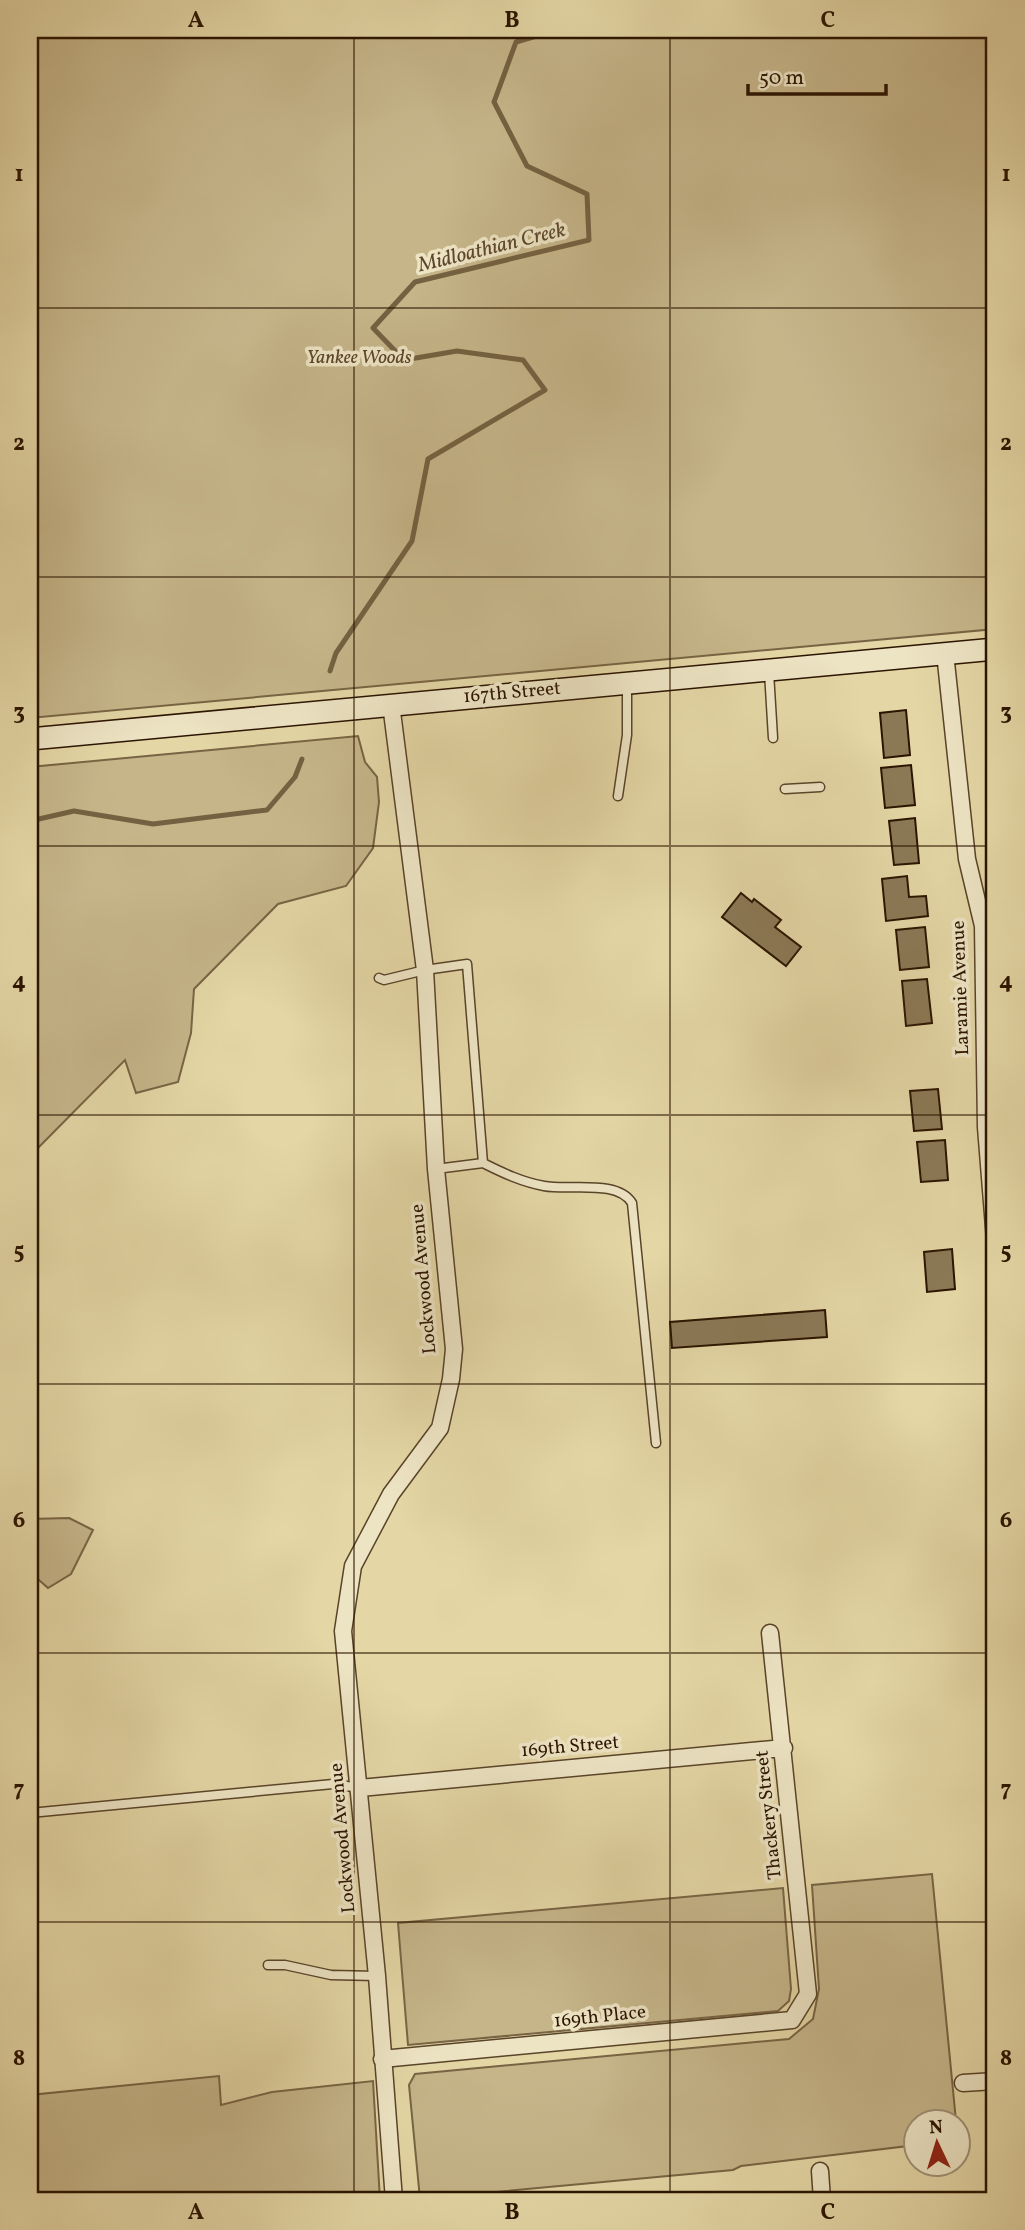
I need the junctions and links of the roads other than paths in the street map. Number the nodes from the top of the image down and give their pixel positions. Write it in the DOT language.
graph roads {
  1 [pos="995,649"];
  2 [pos="945,653"];
  3 [pos="769,669"];
  4 [pos="626,682"];
  5 [pos="391,704"];
  6 [pos="773,738"];
  7 [pos="30,739"];
  8 [pos="820,787"];
  9 [pos="785,789"];
  10 [pos="618,796"];
  11 [pos="989,924"];
  12 [pos="425,970"];
  13 [pos="379,978"];
  14 [pos="991,1127"];
  15 [pos="483,1163"];
  16 [pos="436,1169"];
  17 [pos="995,1240"];
  18 [pos="656,1443"];
  19 [pos="770,1633"];
  20 [pos="784,1748"];
  21 [pos="360,1788"];
  22 [pos="30,1813"];
  23 [pos="268,1965"];
  24 [pos="377,1976"];
  25 [pos="808,1994"];
  26 [pos="382,2059"];
  27 [pos="995,2081"];
  28 [pos="963,2083"];
  29 [pos="820,2171"];
  30 [pos="394,2200"];
  31 [pos="822,2200"];
  1 -- 2 [label="main road, 167th Street"];
  2 -- 3 [label="main road, 167th Street"];
  2 -- 11 [label="street, Laramie Avenue"];
  3 -- 4 [label="main road, 167th Street"];
  3 -- 6 [label="lane"];
  4 -- 5 [label="main road, 167th Street"];
  4 -- 10 [label="lane"];
  5 -- 7 [label="main road, 167th Street"];
  5 -- 12 [label="street, Lockwood Avenue"];
  8 -- 9 [label="lane"];
  11 -- 14 [label="street, Laramie Avenue"];
  12 -- 13 [label="lane"];
  12 -- 15 [label="lane"];
  12 -- 16 [label="street, Lockwood Avenue"];
  14 -- 17 [label="street, Laramie Avenue"];
  15 -- 16 [label="lane"];
  15 -- 18 [label="lane"];
  16 -- 21 [label="street, Lockwood Avenue"];
  19 -- 20 [label="street, Thackery Street"];
  20 -- 21 [label="street, 169th Street"];
  20 -- 25 [label="street, Thackery Street"];
  21 -- 22 [label="lane"];
  21 -- 24 [label="street, Lockwood Avenue"];
  23 -- 24 [label="lane"];
  24 -- 26 [label="street, Lockwood Avenue"];
  25 -- 26 [label="street, 169th Place"];
  26 -- 30 [label="street, Lockwood Avenue"];
  27 -- 28 [label="street"];
  29 -- 31 [label="street"];
}
